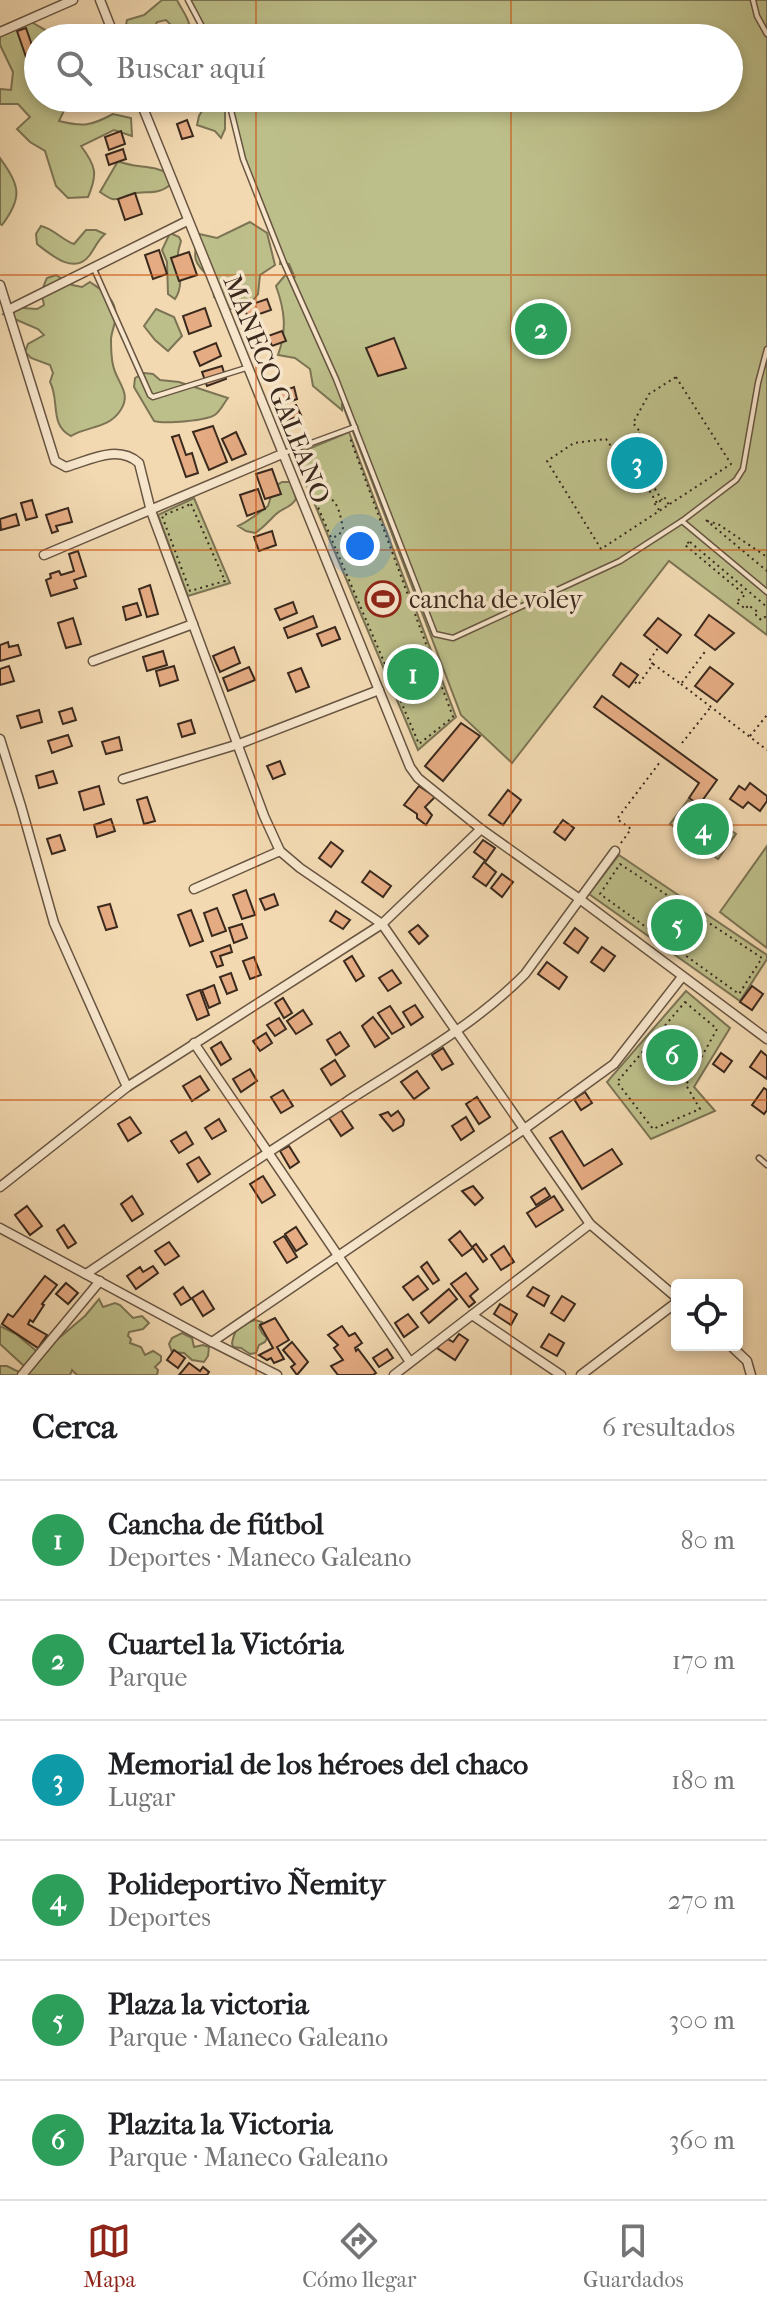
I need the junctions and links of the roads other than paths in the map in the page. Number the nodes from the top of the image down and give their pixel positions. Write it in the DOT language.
graph roads {
  1 [pos="73,0"];
  2 [pos="100,0"];
  3 [pos="188,0"];
  4 [pos="753,0"];
  5 [pos="109,24"];
  6 [pos="201,24"];
  7 [pos="0,32"];
  8 [pos="767,34"];
  9 [pos="144,112"];
  10 [pos="231,112"];
  11 [pos="187,221"];
  12 [pos="94,269"];
  13 [pos="0,285"];
  14 [pos="8,310"];
  15 [pos="767,349"];
  16 [pos="246,368"];
  17 [pos="355,427"];
  18 [pos="282,454"];
  19 [pos="151,511"];
  20 [pos="682,521"];
  21 [pos="44,555"];
  22 [pos="767,592"];
  23 [pos="193,624"];
  24 [pos="93,661"];
  25 [pos="379,690"];
  26 [pos="0,739"];
  27 [pos="239,744"];
  28 [pos="123,779"];
  29 [pos="481,829"];
  30 [pos="280,851"];
  31 [pos="615,851"];
  32 [pos="194,889"];
  33 [pos="581,900"];
  34 [pos="382,924"];
  35 [pos="682,977"];
  36 [pos="456,1031"];
  37 [pos="767,1039"];
  38 [pos="194,1043"];
  39 [pos="127,1087"];
  40 [pos="523,1130"];
  41 [pos="269,1152"];
  42 [pos="759,1158"];
  43 [pos="767,1165"];
  44 [pos="0,1187"];
  45 [pos="590,1224"];
  46 [pos="0,1228"];
  47 [pos="339,1256"];
  48 [pos="86,1274"];
  49 [pos="100,1281"];
  50 [pos="671,1295"];
  51 [pos="671,1305"];
  52 [pos="472,1315"];
  53 [pos="212,1342"];
  54 [pos="736,1351"];
  55 [pos="410,1362"];
  56 [pos="22,1375"];
  57 [pos="277,1375"];
  58 [pos="394,1375"];
  59 [pos="561,1375"];
  60 [pos="581,1375"];
  61 [pos="751,1375"];
  1 -- 7 [label="street"];
  2 -- 5 [label="street"];
  3 -- 6 [label="lane"];
  4 -- 8 [label="lane"];
  9 -- 11 [label="street, MANECO GALEANO"];
  10 -- 17 [label="lane"];
  11 -- 12 [label="street"];
  11 -- 16 [label="street, MANECO GALEANO"];
  12 -- 14 [label="street"];
  12 -- 16 [label="lane"];
  13 -- 14 [label="street"];
  14 -- 19 [label="street"];
  15 -- 20 [label="lane"];
  16 -- 18 [label="street, MANECO GALEANO"];
  17 -- 18 [label="lane"];
  17 -- 20 [label="lane"];
  18 -- 19 [label="street"];
  18 -- 25 [label="street, MANECO GALEANO"];
  19 -- 21 [label="street"];
  19 -- 23 [label="street"];
  20 -- 22 [label="lane"];
  23 -- 24 [label="street"];
  23 -- 27 [label="street"];
  25 -- 27 [label="street"];
  25 -- 29 [label="street, MANECO GALEANO"];
  26 -- 39 [label="street"];
  27 -- 28 [label="street"];
  27 -- 30 [label="street"];
  29 -- 33 [label="street, MANECO GALEANO"];
  29 -- 34 [label="street"];
  30 -- 32 [label="street"];
  30 -- 34 [label="street"];
  31 -- 33 [label="street"];
  33 -- 35 [label="street, MANECO GALEANO"];
  33 -- 36 [label="street"];
  34 -- 36 [label="street"];
  34 -- 38 [label="street"];
  35 -- 37 [label="street, MANECO GALEANO"];
  35 -- 40 [label="street"];
  36 -- 40 [label="street"];
  36 -- 41 [label="street"];
  38 -- 39 [label="street"];
  38 -- 41 [label="street"];
  39 -- 44 [label="street"];
  40 -- 45 [label="street"];
  40 -- 47 [label="street"];
  41 -- 47 [label="street"];
  41 -- 48 [label="street"];
  42 -- 43 [label="lane"];
  45 -- 50 [label="street"];
  45 -- 52 [label="street"];
  46 -- 48 [label="street"];
  47 -- 53 [label="street"];
  47 -- 55 [label="street"];
  48 -- 49 [label="street"];
  49 -- 53 [label="street"];
  49 -- 56 [label="street"];
  51 -- 60 [label="street"];
  52 -- 55 [label="street"];
  52 -- 59 [label="street"];
  53 -- 57 [label="street"];
  54 -- 61 [label="street"];
  55 -- 58 [label="street"];
}
